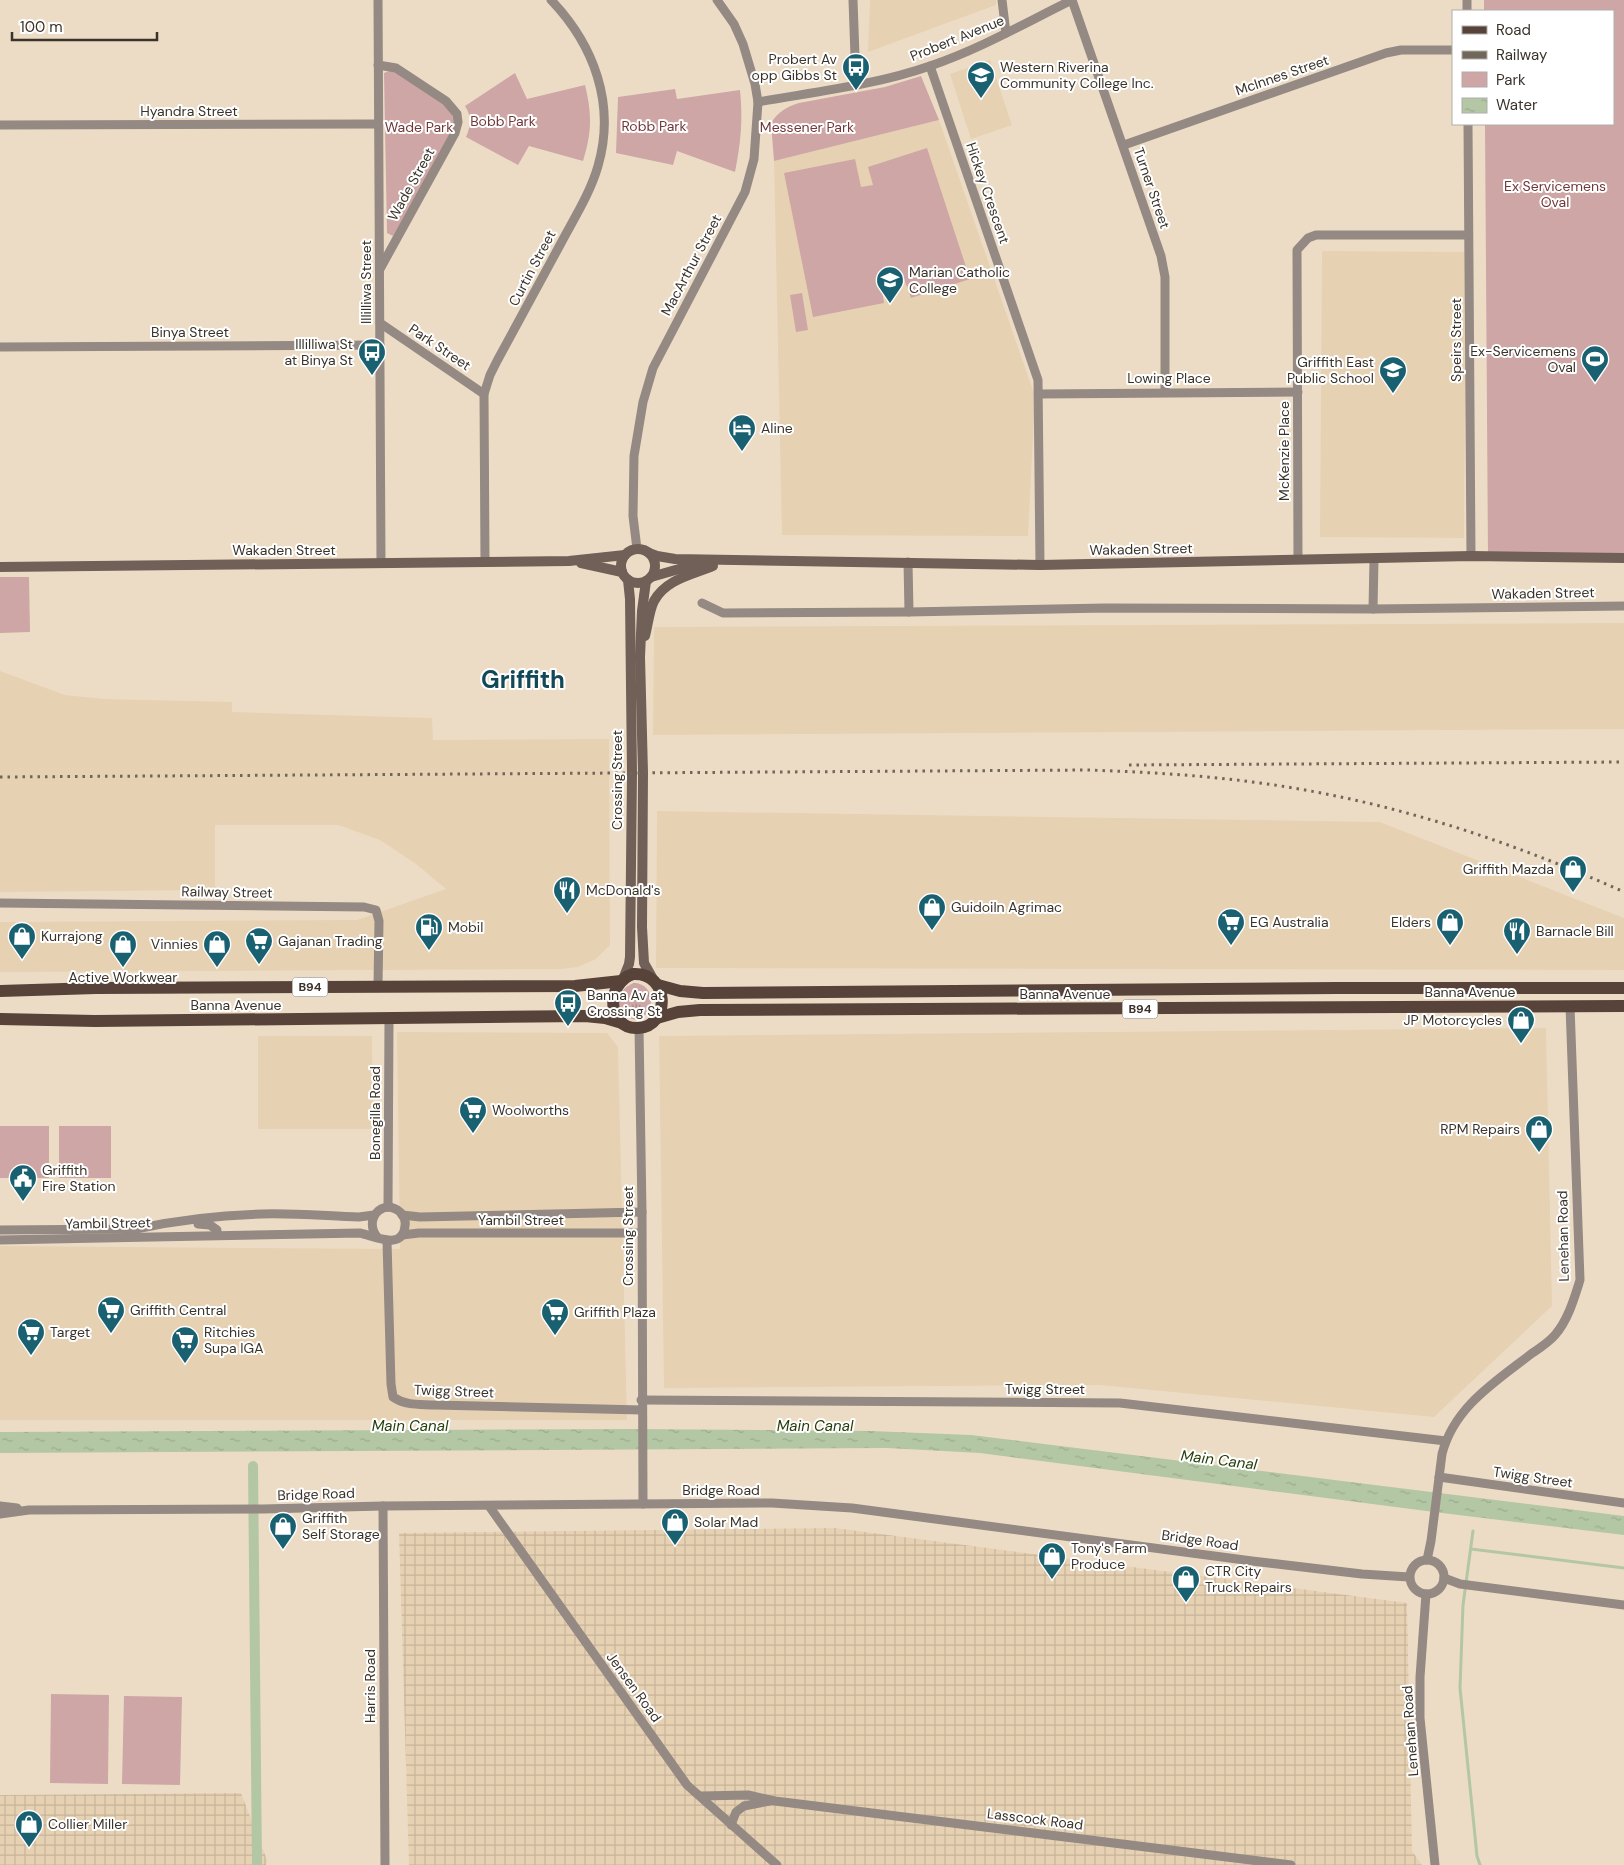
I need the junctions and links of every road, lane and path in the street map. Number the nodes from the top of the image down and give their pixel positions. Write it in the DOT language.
graph roads {
  1 [pos="378,0"];
  2 [pos="550,0"];
  3 [pos="717,0"];
  4 [pos="853,0"];
  5 [pos="1002,0"];
  6 [pos="1072,0"];
  7 [pos="1006,33"];
  8 [pos="1452,50"];
  9 [pos="378,65"];
  10 [pos="930,66"];
  11 [pos="856,84"];
  12 [pos="758,102"];
  13 [pos="378,124"];
  14 [pos="0,125"];
  15 [pos="1468,125"];
  16 [pos="1124,145"];
  17 [pos="1468,235"];
  18 [pos="380,270"];
  19 [pos="380,324"];
  20 [pos="380,345"];
  21 [pos="0,347"];
  22 [pos="1165,391"];
  23 [pos="1298,392"];
  24 [pos="484,394"];
  25 [pos="1040,394"];
  26 [pos="637,549"];
  27 [pos="650,553"];
  28 [pos="625,555"];
  29 [pos="1471,556"];
  30 [pos="1624,558"];
  31 [pos="1298,559"];
  32 [pos="1374,559"];
  33 [pos="568,561"];
  34 [pos="485,562"];
  35 [pos="745,562"];
  36 [pos="908,562"];
  37 [pos="381,563"];
  38 [pos="1040,565"];
  39 [pos="0,566"];
  40 [pos="713,566"];
  41 [pos="625,576"];
  42 [pos="649,579"];
  43 [pos="702,603"];
  44 [pos="1624,606"];
  45 [pos="1373,609"];
  46 [pos="909,612"];
  47 [pos="640,657"];
  48 [pos="0,903"];
  49 [pos="622,980"];
  50 [pos="656,982"];
  51 [pos="378,986"];
  52 [pos="1569,987"];
  53 [pos="1624,988"];
  54 [pos="0,991"];
  55 [pos="1570,1006"];
  56 [pos="1624,1006"];
  57 [pos="657,1018"];
  58 [pos="0,1019"];
  59 [pos="389,1019"];
  60 [pos="622,1023"];
  61 [pos="638,1028"];
  62 [pos="388,1208"];
  63 [pos="642,1212"];
  64 [pos="374,1215"];
  65 [pos="402,1215"];
  66 [pos="155,1225"];
  67 [pos="0,1230"];
  68 [pos="641,1233"];
  69 [pos="217,1235"];
  70 [pos="402,1235"];
  71 [pos="378,1238"];
  72 [pos="0,1240"];
  73 [pos="387,1241"];
  74 [pos="642,1400"];
  75 [pos="642,1410"];
  76 [pos="1446,1441"];
  77 [pos="1439,1477"];
  78 [pos="1624,1503"];
  79 [pos="643,1504"];
  80 [pos="0,1506"];
  81 [pos="383,1506"];
  82 [pos="489,1506"];
  83 [pos="29,1510"];
  84 [pos="0,1514"];
  85 [pos="1427,1560"];
  86 [pos="1410,1577"];
  87 [pos="1444,1578"];
  88 [pos="1426,1594"];
  89 [pos="1624,1606"];
  90 [pos="701,1796"];
  91 [pos="775,1800"];
  92 [pos="731,1825"];
  93 [pos="384,1865"];
  94 [pos="777,1865"];
  95 [pos="1291,1865"];
  96 [pos="1435,1865"];
  1 -- 9 [label="street, Illilliwa Street"];
  2 -- 24 [label="street, Curtin Street"];
  3 -- 12 [label="street, MacArthur Street"];
  4 -- 11 [label="street"];
  5 -- 7 [label="street"];
  6 -- 7 [label="street, Probert Avenue"];
  6 -- 16 [label="street, Turner Street"];
  7 -- 10 [label="street, Probert Avenue"];
  8 -- 16 [label="street, McInnes Street"];
  9 -- 13 [label="street, Illilliwa Street"];
  9 -- 18 [label="street, Wade Street"];
  10 -- 11 [label="street, Probert Avenue"];
  10 -- 25 [label="street, Hickey Crescent"];
  11 -- 12 [label="street, Probert Avenue"];
  12 -- 26 [label="street, MacArthur Street"];
  13 -- 14 [label="street, Hyandra Street"];
  13 -- 18 [label="street, Illilliwa Street"];
  15 -- 17 [label="street, Speirs Street"];
  16 -- 22 [label="street, Turner Street"];
  17 -- 23 [label="street, McKenzie Place"];
  17 -- 29 [label="street, Speirs Street"];
  18 -- 19 [label="street, Illilliwa Street"];
  19 -- 20 [label="street, Illilliwa Street"];
  19 -- 24 [label="street, Park Street"];
  20 -- 21 [label="street, Binya Street"];
  20 -- 37 [label="street, Illilliwa Street"];
  22 -- 23 [label="street, Lowing Place"];
  22 -- 25 [label="street, Lowing Place"];
  23 -- 31 [label="street, McKenzie Place"];
  24 -- 34 [label="street, Curtin Street"];
  25 -- 38 [label="street, Hickey Crescent"];
  26 -- 27 [label="main road"];
  26 -- 28 [label="main road"];
  27 -- 35 [label="main road, Wakaden Street"];
  27 -- 42 [label="main road"];
  28 -- 33 [label="main road, Wakaden Street"];
  28 -- 41 [label="main road"];
  29 -- 30 [label="main road, Wakaden Street"];
  29 -- 32 [label="main road, Wakaden Street"];
  31 -- 32 [label="main road, Wakaden Street"];
  31 -- 38 [label="main road, Wakaden Street"];
  32 -- 45 [label="street"];
  33 -- 34 [label="main road, Wakaden Street"];
  33 -- 41 [label="main road, Wakaden Street"];
  34 -- 37 [label="main road, Wakaden Street"];
  35 -- 36 [label="main road, Wakaden Street"];
  35 -- 40 [label="main road, Wakaden Street"];
  36 -- 38 [label="main road, Wakaden Street"];
  36 -- 46 [label="street"];
  37 -- 39 [label="main road, Wakaden Street"];
  40 -- 42 [label="main road, Wakaden Street"];
  40 -- 47 [label="main road, Crossing Street"];
  41 -- 42 [label="main road"];
  41 -- 49 [label="main road, Crossing Street"];
  42 -- 47 [label="main road, Crossing Street"];
  43 -- 46 [label="street, Wakaden Street"];
  44 -- 45 [label="street, Wakaden Street"];
  45 -- 46 [label="street, Wakaden Street"];
  47 -- 50 [label="main road, Crossing Street"];
  48 -- 51 [label="street, Railway Street"];
  49 -- 50 [label="main road, B94"];
  49 -- 51 [label="main road, Banna Avenue / B94"];
  49 -- 60 [label="main road"];
  50 -- 52 [label="main road, Banna Avenue / B94"];
  50 -- 57 [label="main road"];
  51 -- 54 [label="main road, Banna Avenue / B94"];
  52 -- 53 [label="main road, Banna Avenue / B94"];
  52 -- 55 [label="main road"];
  55 -- 56 [label="main road, Banna Avenue / B94"];
  55 -- 57 [label="main road, Banna Avenue / B94"];
  55 -- 76 [label="street, Lenehan Road"];
  57 -- 61 [label="main road, B94"];
  58 -- 59 [label="main road, Banna Avenue"];
  59 -- 60 [label="main road, Banna Avenue"];
  59 -- 62 [label="street, Bonegilla Road"];
  60 -- 61 [label="main road"];
  61 -- 63 [label="street, Crossing Street"];
  62 -- 64 [label="street"];
  62 -- 65 [label="street"];
  63 -- 65 [label="street, Yambil Street"];
  63 -- 68 [label="street, Crossing Street"];
  64 -- 66 [label="street, Yambil Street"];
  64 -- 71 [label="street"];
  65 -- 70 [label="street"];
  66 -- 67 [label="street, Yambil Street"];
  66 -- 69 [label="street, Yambil Street"];
  68 -- 70 [label="street, Yambil Street"];
  68 -- 74 [label="street, Crossing Street"];
  69 -- 71 [label="street, Yambil Street"];
  69 -- 72 [label="street, Yambil Street"];
  70 -- 73 [label="street"];
  71 -- 73 [label="street"];
  73 -- 75 [label="street, Twigg Street"];
  74 -- 75 [label="street, Crossing Street"];
  74 -- 76 [label="street, Twigg Street"];
  75 -- 79 [label="street, Crossing Street"];
  76 -- 77 [label="street, Lenehan Road"];
  77 -- 78 [label="street, Twigg Street"];
  77 -- 85 [label="street, Lenehan Road"];
  79 -- 82 [label="street, Bridge Road"];
  79 -- 86 [label="street, Bridge Road"];
  80 -- 83 [label="street, Bridge Road"];
  81 -- 82 [label="street, Bridge Road"];
  81 -- 83 [label="street, Bridge Road"];
  81 -- 93 [label="street, Harris Road"];
  82 -- 90 [label="street, Jensen Road"];
  83 -- 84 [label="street, Bridge Road"];
  85 -- 86 [label="street"];
  85 -- 87 [label="street"];
  86 -- 88 [label="street"];
  87 -- 88 [label="street"];
  87 -- 89 [label="street"];
  88 -- 96 [label="street, Lenehan Road"];
  90 -- 91 [label="street, Lasscock Road"];
  90 -- 92 [label="street, Jensen Road"];
  91 -- 92 [label="street, Lasscock Road"];
  91 -- 95 [label="street, Lasscock Road"];
  92 -- 94 [label="street, Jensen Road"];
}
